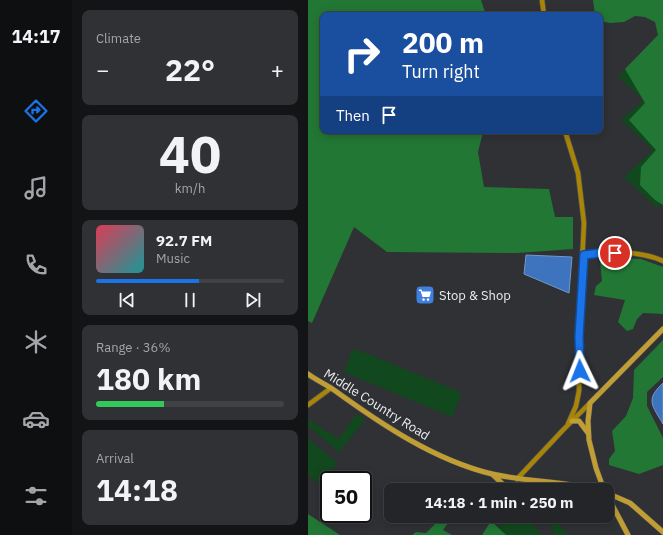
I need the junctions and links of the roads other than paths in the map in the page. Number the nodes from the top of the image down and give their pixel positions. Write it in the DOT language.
graph roads {
  1 [pos="542,0"];
  2 [pos="544,12"];
  3 [pos="567,134"];
  4 [pos="584,255"];
  5 [pos="663,261"];
  6 [pos="663,329"];
  7 [pos="308,374"];
  8 [pos="331,388"];
  9 [pos="590,403"];
  10 [pos="308,405"];
  11 [pos="570,423"];
  12 [pos="588,434"];
  13 [pos="492,474"];
  14 [pos="517,479"];
  15 [pos="502,483"];
  16 [pos="546,483"];
  17 [pos="601,483"];
  18 [pos="614,497"];
  19 [pos="614,508"];
  20 [pos="663,532"];
  21 [pos="628,535"];
  1 -- 2 [label="main road"];
  3 -- 4 [label="main road"];
  4 -- 5 [label="main road"];
  4 -- 11 [label="main road"];
  6 -- 9 [label="main road"];
  7 -- 8 [label="main road, Middle Country Road"];
  8 -- 10 [label="main road"];
  8 -- 13 [label="main road, Middle Country Road"];
  9 -- 11 [label="main road"];
  9 -- 12 [label="main road"];
  11 -- 12 [label="main road"];
  11 -- 14 [label="main road"];
  12 -- 17 [label="main road"];
  13 -- 14 [label="main road, Middle Country Road"];
  13 -- 15 [label="main road"];
  14 -- 16 [label="main road, Middle Country Road"];
  18 -- 20 [label="main road"];
  19 -- 21 [label="main road"];
}
